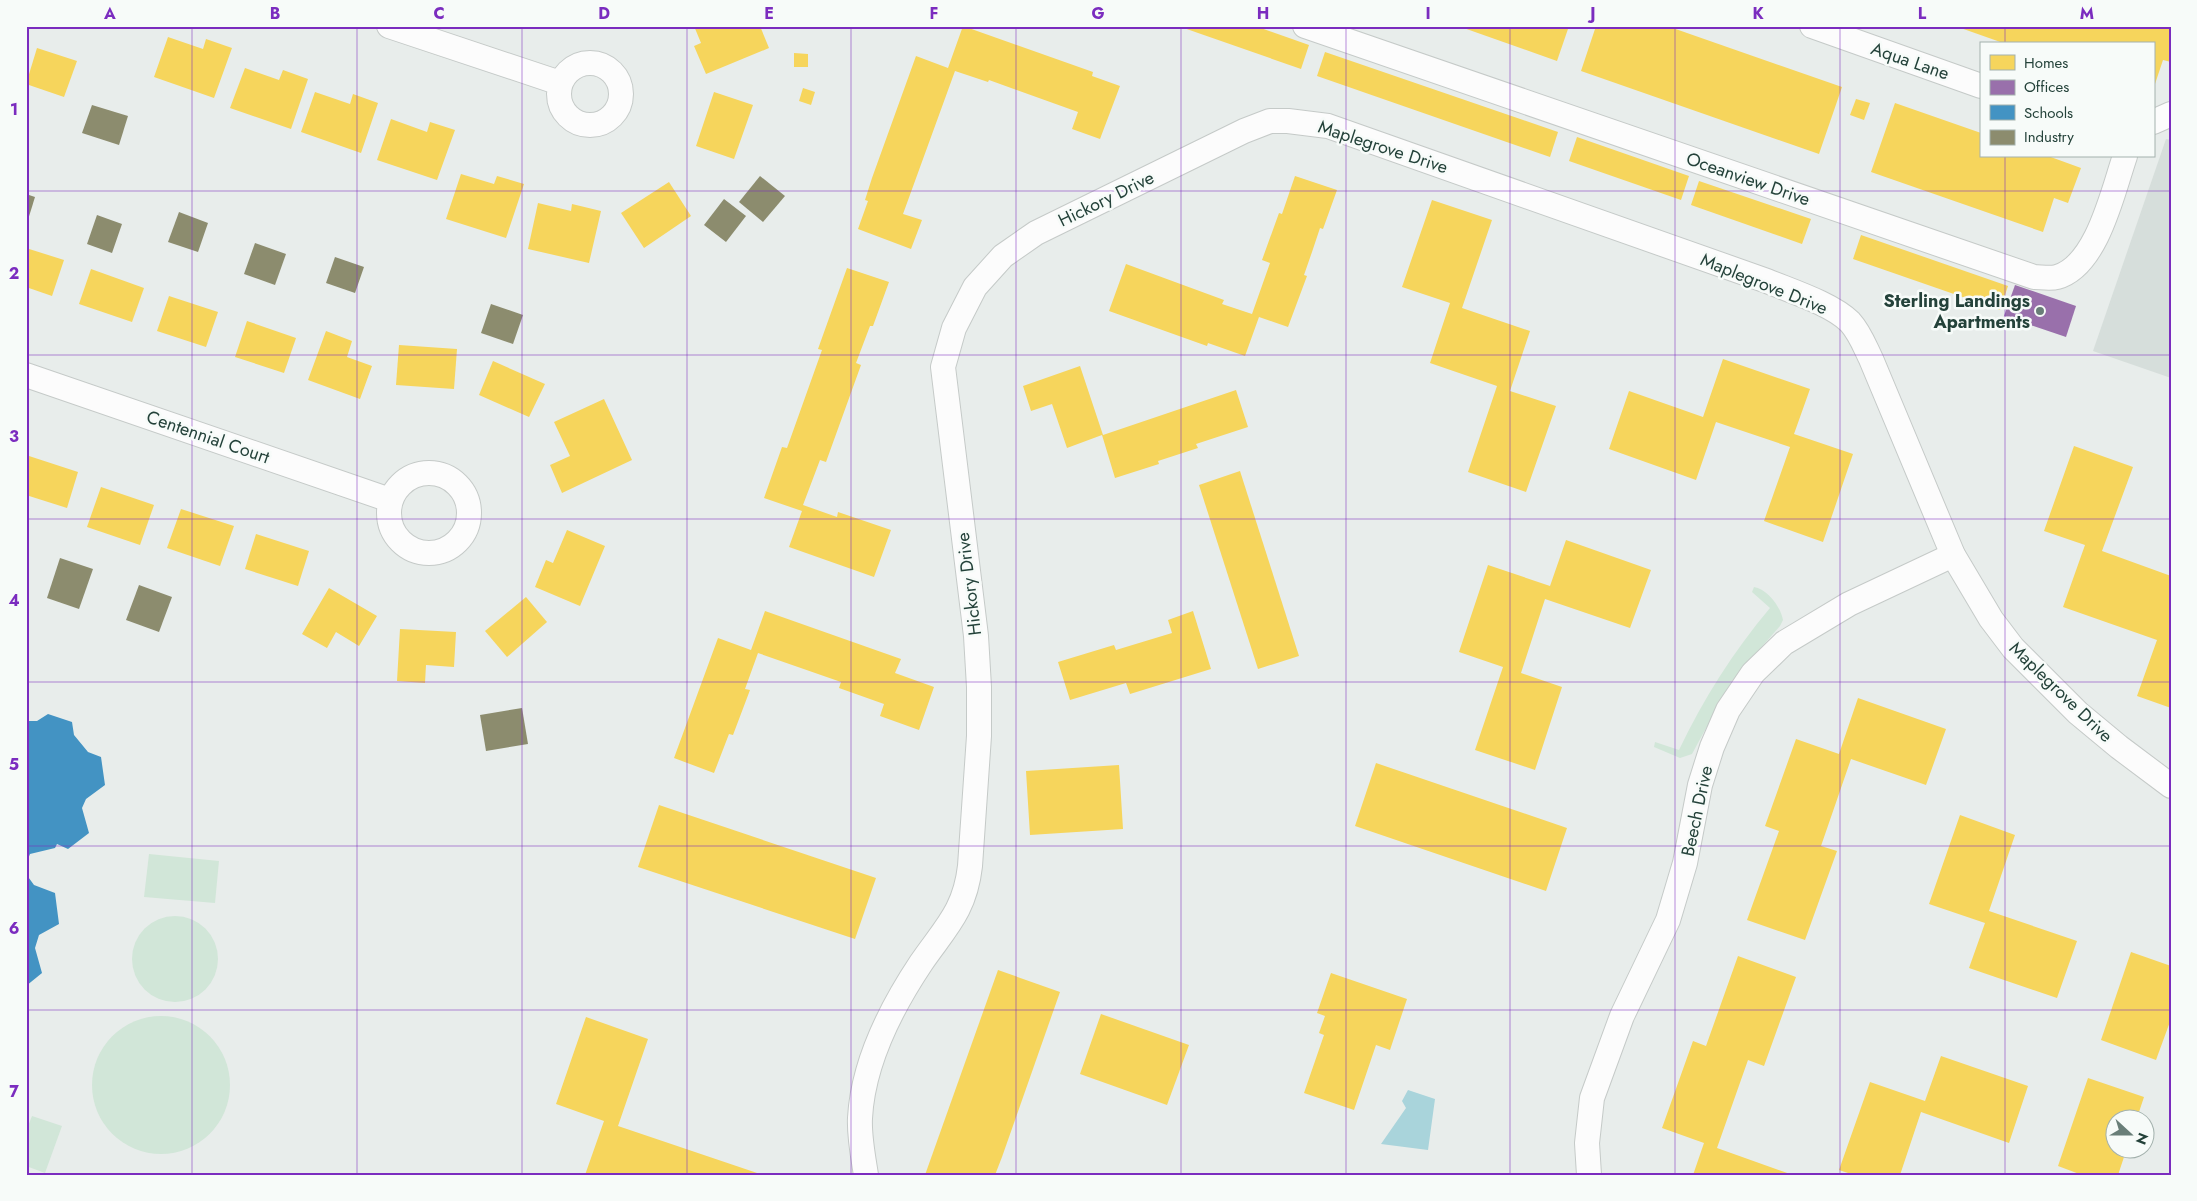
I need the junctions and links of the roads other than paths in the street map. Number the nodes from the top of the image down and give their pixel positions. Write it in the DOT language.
graph roads {
  1 [pos="388,26"];
  2 [pos="1305,26"];
  3 [pos="1812,26"];
  4 [pos="560,83"];
  5 [pos="1980,86"];
  6 [pos="2171,114"];
  7 [pos="2154,122"];
  8 [pos="1244,131"];
  9 [pos="2124,158"];
  10 [pos="26,375"];
  11 [pos="390,500"];
  12 [pos="1952,555"];
  13 [pos="2171,786"];
  14 [pos="866,1175"];
  15 [pos="1589,1175"];
  1 -- 4 [label="street"];
  2 -- 9 [label="street, Oceanview Drive"];
  3 -- 5 [label="street, Aqua Lane"];
  6 -- 7 [label="street"];
  8 -- 12 [label="street, Maplegrove Drive"];
  8 -- 14 [label="street, Hickory Drive"];
  10 -- 11 [label="street, Centennial Court"];
  12 -- 13 [label="street, Maplegrove Drive"];
  12 -- 15 [label="street, Beech Drive"];
}
